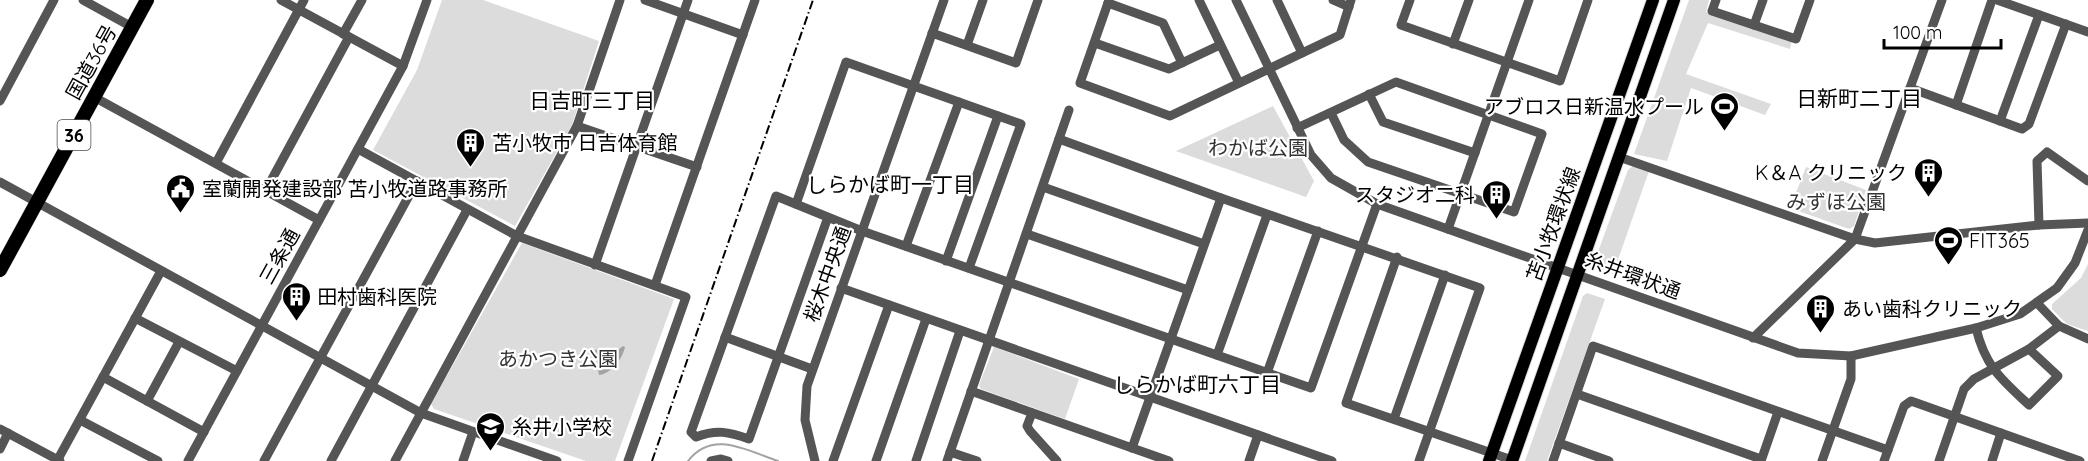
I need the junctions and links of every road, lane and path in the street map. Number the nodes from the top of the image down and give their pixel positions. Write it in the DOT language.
graph roads {
  1 [pos="54,0"];
  2 [pos="83,0"];
  3 [pos="147,0"];
  4 [pos="281,0"];
  5 [pos="304,0"];
  6 [pos="362,0"];
  7 [pos="427,0"];
  8 [pos="620,0"];
  9 [pos="645,0"];
  10 [pos="688,0"];
  11 [pos="755,0"];
  12 [pos="944,0"];
  13 [pos="983,0"];
  14 [pos="1038,0"];
  15 [pos="1199,0"];
  16 [pos="1236,0"];
  17 [pos="1276,0"];
  18 [pos="1333,0"];
  19 [pos="1410,0"];
  20 [pos="1469,0"];
  21 [pos="1529,0"];
  22 [pos="1588,0"];
  23 [pos="1653,0"];
  24 [pos="1674,0"];
  25 [pos="1716,0"];
  26 [pos="1762,0"];
  27 [pos="1810,0"];
  28 [pos="1942,0"];
  29 [pos="1992,0"];
  30 [pos="2004,1"];
  31 [pos="1109,2"];
  32 [pos="1350,3"];
  33 [pos="299,10"];
  34 [pos="683,14"];
  35 [pos="2039,15"];
  36 [pos="2066,24"];
  37 [pos="1754,25"];
  38 [pos="132,27"];
  39 [pos="2088,32"];
  40 [pos="932,33"];
  41 [pos="346,35"];
  42 [pos="743,35"];
  43 [pos="1095,44"];
  44 [pos="1453,44"];
  45 [pos="967,45"];
  46 [pos="1220,45"];
  47 [pos="1302,53"];
  48 [pos="1182,63"];
  49 [pos="1507,64"];
  50 [pos="403,66"];
  51 [pos="1269,69"];
  52 [pos="1239,83"];
  53 [pos="913,85"];
  54 [pos="1910,88"];
  55 [pos="1369,94"];
  56 [pos="94,97"];
  57 [pos="0,101"];
  58 [pos="959,102"];
  59 [pos="1956,105"];
  60 [pos="1070,110"];
  61 [pos="1331,113"];
  62 [pos="1489,114"];
  63 [pos="998,116"];
  64 [pos="2000,121"];
  65 [pos="577,126"];
  66 [pos="1297,128"];
  67 [pos="1059,139"];
  68 [pos="637,147"];
  69 [pos="358,149"];
  70 [pos="1475,153"];
  71 [pos="1619,157"];
  72 [pos="216,163"];
  73 [pos="697,167"];
  74 [pos="417,181"];
  75 [pos="2088,181"];
  76 [pos="0,182"];
  77 [pos="1042,187"];
  78 [pos="266,190"];
  79 [pos="1461,194"];
  80 [pos="1221,198"];
  81 [pos="37,202"];
  82 [pos="796,204"];
  83 [pos="1377,204"];
  84 [pos="467,210"];
  85 [pos="1267,215"];
  86 [pos="828,217"];
  87 [pos="319,220"];
  88 [pos="2088,223"];
  89 [pos="2039,225"];
  90 [pos="1448,229"];
  91 [pos="2088,230"];
  92 [pos="862,231"];
  93 [pos="1318,231"];
  94 [pos="1027,234"];
  95 [pos="517,236"];
  96 [pos="1855,239"];
  97 [pos="1204,244"];
  98 [pos="906,246"];
  99 [pos="1362,247"];
  100 [pos="1397,257"];
  101 [pos="946,261"];
  102 [pos="595,265"];
  103 [pos="969,268"];
  104 [pos="1558,268"];
  105 [pos="0,270"];
  106 [pos="161,271"];
  107 [pos="1445,275"];
  108 [pos="1578,275"];
  109 [pos="1010,282"];
  110 [pos="655,285"];
  111 [pos="841,288"];
  112 [pos="1188,290"];
  113 [pos="2038,304"];
  114 [pos="889,305"];
  115 [pos="135,318"];
  116 [pos="926,319"];
  117 [pos="262,326"];
  118 [pos="2059,326"];
  119 [pos="1977,328"];
  120 [pos="960,331"];
  121 [pos="725,338"];
  122 [pos="1753,338"];
  123 [pos="1170,339"];
  124 [pos="2088,339"];
  125 [pos="988,340"];
  126 [pos="179,342"];
  127 [pos="2029,349"];
  128 [pos="1217,356"];
  129 [pos="1851,356"];
  130 [pos="778,357"];
  131 [pos="320,358"];
  132 [pos="812,369"];
  133 [pos="1992,370"];
  134 [pos="237,371"];
  135 [pos="1267,373"];
  136 [pos="103,377"];
  137 [pos="372,386"];
  138 [pos="971,391"];
  139 [pos="1576,394"];
  140 [pos="1150,397"];
  141 [pos="147,401"];
  142 [pos="1778,412"];
  143 [pos="421,413"];
  144 [pos="1032,413"];
  145 [pos="1954,417"];
  146 [pos="1394,419"];
  147 [pos="80,420"];
  148 [pos="4,431"];
  149 [pos="1832,431"];
  150 [pos="204,432"];
  151 [pos="473,432"];
  152 [pos="1430,432"];
  153 [pos="2001,433"];
  154 [pos="1258,435"];
  155 [pos="1559,443"];
  156 [pos="1132,448"];
  157 [pos="0,449"];
  158 [pos="1888,450"];
  159 [pos="2050,450"];
  160 [pos="948,456"];
  161 [pos="1309,457"];
  162 [pos="1491,457"];
  163 [pos="1761,460"];
  164 [pos="58,461"];
  165 [pos="158,461"];
  166 [pos="188,461"];
  167 [pos="264,461"];
  168 [pos="331,461"];
  169 [pos="395,461"];
  170 [pos="463,461"];
  171 [pos="557,461"];
  172 [pos="628,461"];
  173 [pos="711,461"];
  174 [pos="728,461"];
  175 [pos="815,461"];
  176 [pos="833,461"];
  177 [pos="876,461"];
  178 [pos="916,461"];
  179 [pos="977,461"];
  180 [pos="1057,461"];
  181 [pos="1169,461"];
  182 [pos="1250,461"];
  183 [pos="1332,461"];
  184 [pos="1419,461"];
  185 [pos="1512,461"];
  186 [pos="1553,461"];
  187 [pos="1609,461"];
  188 [pos="1822,461"];
  189 [pos="1884,461"];
  190 [pos="1939,461"];
  191 [pos="1992,461"];
  192 [pos="2047,461"];
  193 [pos="2080,461"];
  1 -- 57 [label="street"];
  2 -- 38 [label="street"];
  3 -- 38 [label="highway, 国道36号 / 36"];
  4 -- 33 [label="street"];
  5 -- 33 [label="street"];
  6 -- 41 [label="street"];
  7 -- 50 [label="street, 三条通"];
  8 -- 65 [label="street"];
  9 -- 34 [label="street"];
  10 -- 34 [label="street"];
  11 -- 42 [label="street"];
  12 -- 40 [label="street, 桜木中央通"];
  13 -- 45 [label="street"];
  14 -- 45 [label="street"];
  15 -- 46 [label="street"];
  16 -- 51 [label="street, 糸井環状通"];
  17 -- 47 [label="street"];
  18 -- 32 [label="street"];
  19 -- 44 [label="street"];
  20 -- 44 [label="street"];
  21 -- 49 [label="street"];
  22 -- 49 [label="street"];
  23 -- 104 [label="main road, 苫小牧環状線"];
  24 -- 71 [label="main road, 苫小牧環状線"];
  25 -- 37 [label="street"];
  26 -- 37 [label="street"];
  27 -- 37 [label="street"];
  28 -- 54 [label="street"];
  29 -- 59 [label="street"];
  30 -- 35 [label="street"];
  31 -- 43 [label="street"];
  31 -- 48 [label="street"];
  32 -- 47 [label="street"];
  33 -- 41 [label="street"];
  33 -- 72 [label="street"];
  34 -- 42 [label="street"];
  34 -- 68 [label="street"];
  35 -- 36 [label="street"];
  35 -- 64 [label="street"];
  36 -- 39 [label="street"];
  36 -- 64 [label="street"];
  38 -- 56 [label="highway, 国道36号 / 36"];
  40 -- 45 [label="street"];
  40 -- 53 [label="street, 桜木中央通"];
  41 -- 50 [label="street"];
  41 -- 78 [label="street"];
  42 -- 73 [label="street"];
  43 -- 48 [label="street"];
  43 -- 52 [label="street"];
  44 -- 49 [label="street"];
  46 -- 48 [label="street"];
  46 -- 52 [label="street"];
  47 -- 51 [label="street"];
  49 -- 62 [label="street"];
  50 -- 69 [label="street, 三条通"];
  51 -- 52 [label="street"];
  51 -- 66 [label="street, 糸井環状通"];
  53 -- 58 [label="street"];
  53 -- 82 [label="street"];
  53 -- 92 [label="street, 桜木中央通"];
  54 -- 59 [label="street"];
  54 -- 96 [label="street"];
  55 -- 61 [label="street"];
  55 -- 62 [label="street"];
  55 -- 70 [label="street"];
  56 -- 72 [label="street"];
  56 -- 81 [label="highway, 国道36号 / 36"];
  58 -- 63 [label="street"];
  58 -- 98 [label="street"];
  59 -- 64 [label="street"];
  60 -- 67 [label="street"];
  61 -- 66 [label="street"];
  61 -- 79 [label="street"];
  62 -- 70 [label="street"];
  62 -- 79 [label="street"];
  63 -- 101 [label="street"];
  63 -- 103 [label="street"];
  65 -- 68 [label="street"];
  65 -- 95 [label="street"];
  66 -- 83 [label="street, 糸井環状通"];
  67 -- 77 [label="street"];
  67 -- 80 [label="street"];
  68 -- 73 [label="street"];
  68 -- 102 [label="street"];
  69 -- 74 [label="street"];
  69 -- 87 [label="street, 三条通"];
  70 -- 79 [label="street"];
  71 -- 96 [label="street"];
  71 -- 108 [label="main road, 苫小牧環状線"];
  72 -- 78 [label="street"];
  73 -- 110 [label="street"];
  74 -- 84 [label="street"];
  74 -- 131 [label="street"];
  75 -- 89 [label="street"];
  76 -- 81 [label="street"];
  77 -- 94 [label="street"];
  77 -- 97 [label="street"];
  78 -- 87 [label="street"];
  79 -- 90 [label="street"];
  80 -- 85 [label="street"];
  80 -- 97 [label="street"];
  81 -- 105 [label="highway, 国道36号 / 36"];
  81 -- 106 [label="street"];
  82 -- 86 [label="street"];
  82 -- 121 [label="street"];
  83 -- 90 [label="street, 糸井環状通"];
  83 -- 99 [label="street"];
  84 -- 95 [label="street"];
  84 -- 137 [label="street"];
  85 -- 93 [label="street"];
  85 -- 128 [label="street"];
  86 -- 92 [label="street"];
  86 -- 130 [label="street"];
  87 -- 117 [label="street, 三条通"];
  88 -- 89 [label="street"];
  89 -- 96 [label="street"];
  90 -- 104 [label="street, 糸井環状通"];
  91 -- 113 [label="street, 糸井環状通"];
  92 -- 98 [label="street"];
  92 -- 111 [label="street, 桜木中央通"];
  93 -- 99 [label="street"];
  93 -- 135 [label="street"];
  94 -- 109 [label="street"];
  94 -- 112 [label="street"];
  95 -- 102 [label="street"];
  95 -- 143 [label="street"];
  96 -- 122 [label="street"];
  97 -- 112 [label="street"];
  98 -- 101 [label="street"];
  99 -- 100 [label="street"];
  99 -- 135 [label="street"];
  100 -- 107 [label="street"];
  100 -- 146 [label="street"];
  101 -- 103 [label="street"];
  102 -- 110 [label="street"];
  103 -- 109 [label="street"];
  104 -- 108 [label="street, 糸井環状通"];
  104 -- 162 [label="main road, 苫小牧環状線"];
  106 -- 115 [label="street"];
  106 -- 117 [label="street"];
  107 -- 146 [label="street"];
  107 -- 152 [label="street"];
  108 -- 122 [label="street, 糸井環状通"];
  108 -- 185 [label="main road, 苫小牧環状線"];
  109 -- 123 [label="street"];
  109 -- 125 [label="street"];
  110 -- 172 [label="street"];
  111 -- 114 [label="street"];
  111 -- 132 [label="street, 桜木中央通"];
  112 -- 123 [label="street"];
  113 -- 118 [label="street"];
  113 -- 119 [label="street, 糸井環状通"];
  114 -- 116 [label="street"];
  114 -- 176 [label="street"];
  115 -- 126 [label="street"];
  115 -- 136 [label="street"];
  116 -- 120 [label="street"];
  116 -- 177 [label="street"];
  117 -- 131 [label="street"];
  117 -- 134 [label="street, 三条通"];
  118 -- 124 [label="street"];
  118 -- 127 [label="street"];
  119 -- 129 [label="street, 糸井環状通"];
  119 -- 133 [label="street"];
  120 -- 125 [label="street"];
  120 -- 178 [label="street"];
  121 -- 130 [label="street"];
  121 -- 130 [label="street"];
  122 -- 129 [label="street, 糸井環状通"];
  123 -- 128 [label="street"];
  123 -- 140 [label="street"];
  125 -- 138 [label="street"];
  125 -- 140 [label="street"];
  126 -- 134 [label="street"];
  126 -- 141 [label="street"];
  127 -- 133 [label="street"];
  127 -- 133 [label="street"];
  128 -- 135 [label="street"];
  129 -- 149 [label="street"];
  130 -- 132 [label="street"];
  131 -- 137 [label="street"];
  131 -- 167 [label="street"];
  132 -- 175 [label="street, 桜木中央通"];
  133 -- 145 [label="street"];
  134 -- 150 [label="street, 三条通"];
  136 -- 141 [label="street"];
  136 -- 147 [label="street"];
  137 -- 143 [label="street"];
  137 -- 168 [label="street"];
  138 -- 144 [label="street"];
  138 -- 160 [label="street"];
  139 -- 142 [label="street"];
  139 -- 155 [label="street"];
  139 -- 163 [label="street"];
  140 -- 154 [label="street"];
  140 -- 156 [label="street"];
  141 -- 150 [label="street"];
  142 -- 149 [label="street"];
  142 -- 163 [label="street"];
  143 -- 151 [label="street"];
  143 -- 169 [label="street"];
  144 -- 156 [label="street"];
  144 -- 180 [label="street"];
  145 -- 153 [label="street"];
  145 -- 158 [label="street"];
  145 -- 190 [label="street"];
  146 -- 152 [label="street"];
  147 -- 164 [label="street"];
  147 -- 165 [label="street"];
  148 -- 157 [label="street"];
  148 -- 164 [label="street"];
  149 -- 158 [label="street"];
  149 -- 188 [label="street"];
  150 -- 166 [label="street, 三条通"];
  151 -- 170 [label="street"];
  151 -- 171 [label="street"];
  152 -- 162 [label="street"];
  152 -- 184 [label="street"];
  153 -- 159 [label="street"];
  153 -- 191 [label="street"];
  154 -- 161 [label="street"];
  154 -- 182 [label="street"];
  155 -- 186 [label="street"];
  155 -- 187 [label="street"];
  156 -- 181 [label="street"];
  158 -- 189 [label="street"];
  159 -- 192 [label="street"];
  159 -- 193 [label="street"];
  160 -- 179 [label="street"];
  161 -- 183 [label="street"];
  162 -- 185 [label="street"];
  173 -- 174 [label="street"];
}
